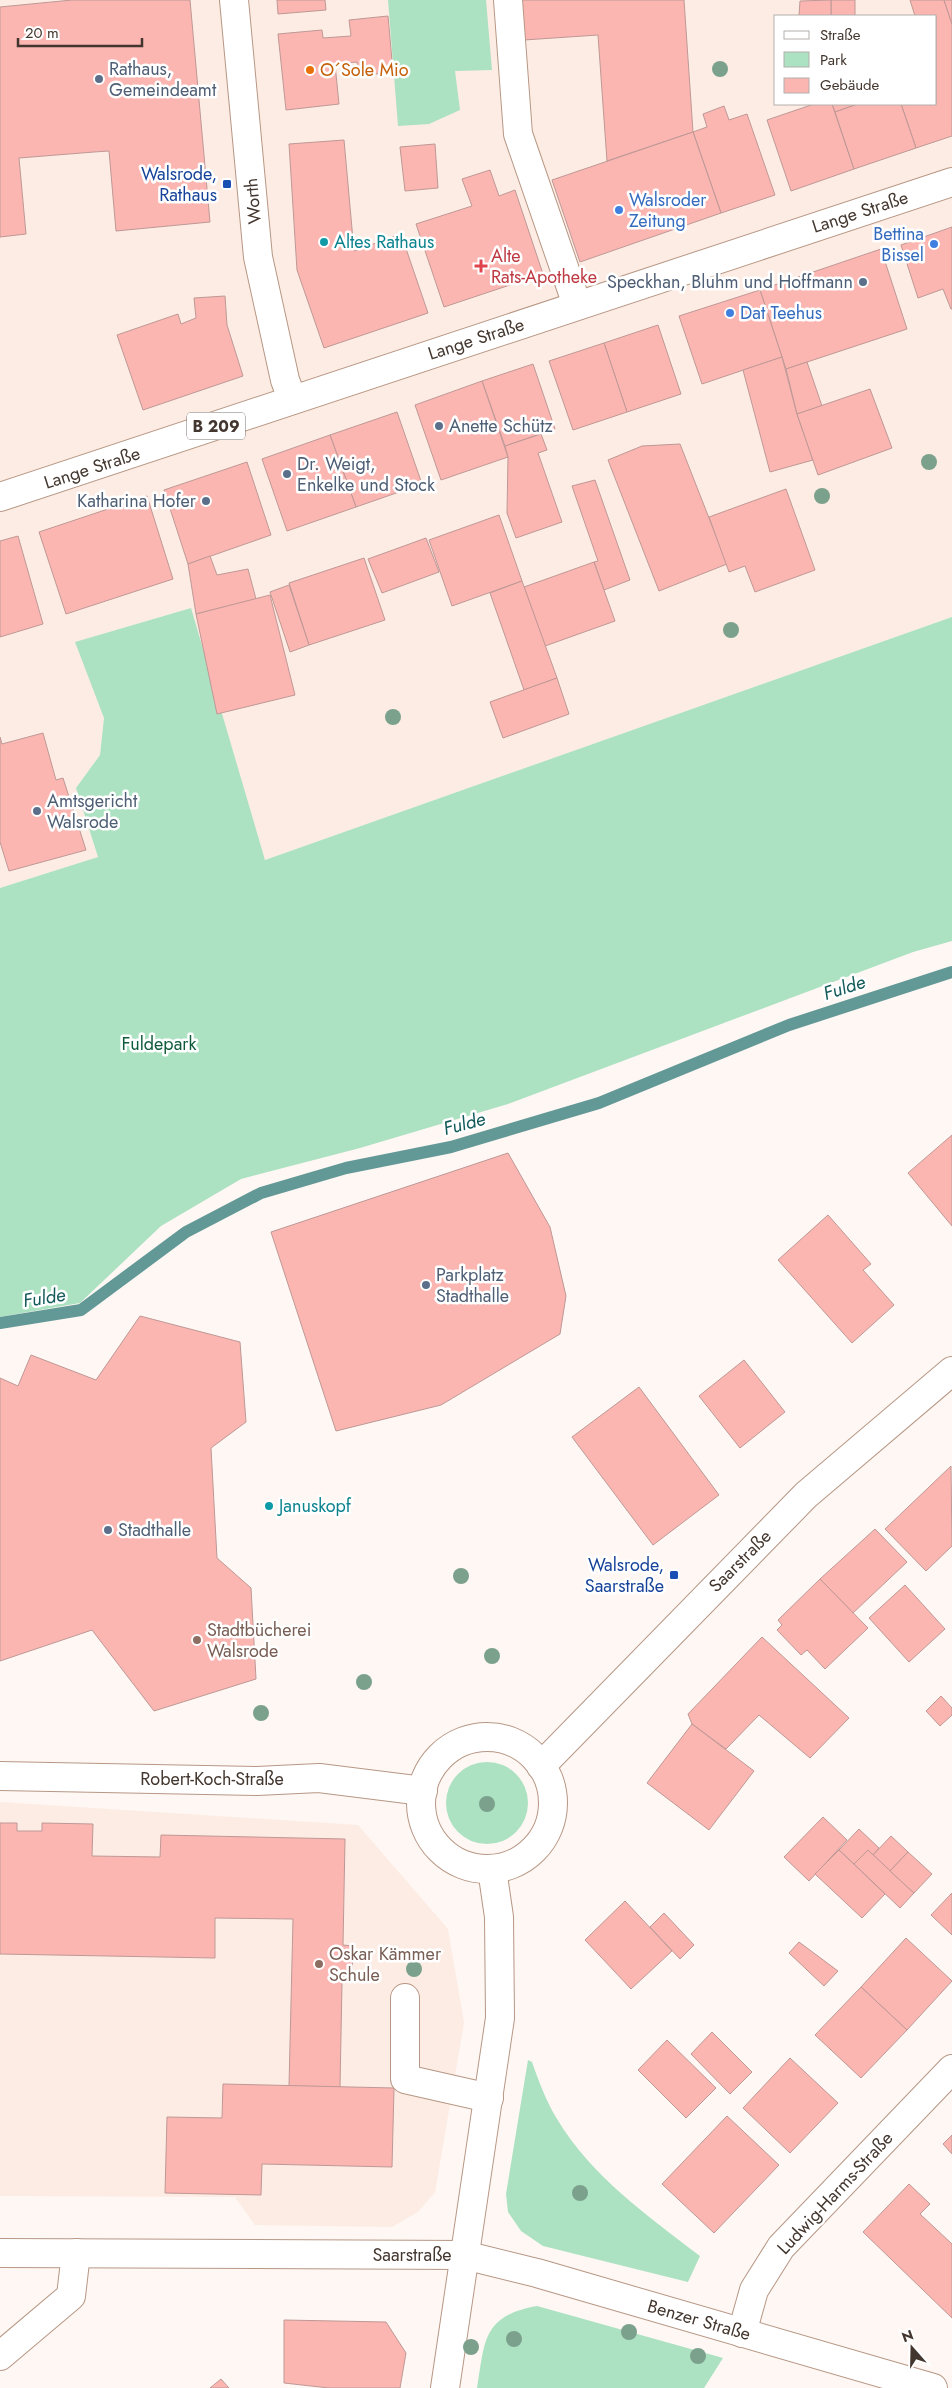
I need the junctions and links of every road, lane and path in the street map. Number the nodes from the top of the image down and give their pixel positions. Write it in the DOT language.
graph roads {
  1 [pos="234,0"];
  2 [pos="508,0"];
  3 [pos="952,182"];
  4 [pos="576,305"];
  5 [pos="292,399"];
  6 [pos="0,497"];
  7 [pos="952,1371"];
  8 [pos="541,1766"];
  9 [pos="0,1776"];
  10 [pos="423,1791"];
  11 [pos="492,1869"];
  12 [pos="405,1998"];
  13 [pos="952,2069"];
  14 [pos="489,2098"];
  15 [pos="76,2252"];
  16 [pos="0,2253"];
  17 [pos="464,2255"];
  18 [pos="742,2333"];
  19 [pos="0,2356"];
  20 [pos="445,2388"];
  21 [pos="933,2388"];
  1 -- 5 [label="street, Worth"];
  2 -- 4 [label="street"];
  3 -- 4 [label="street, Lange Straße / B 209"];
  4 -- 5 [label="street, Lange Straße / B 209"];
  5 -- 6 [label="street, Lange Straße / B 209"];
  7 -- 8 [label="street, Saarstraße"];
  8 -- 10 [label="street"];
  8 -- 11 [label="street"];
  9 -- 10 [label="street, Robert-Koch-Straße"];
  10 -- 11 [label="street"];
  11 -- 14 [label="street, Saarstraße"];
  12 -- 14 [label="street"];
  13 -- 18 [label="street, Ludwig-Harms-Straße"];
  14 -- 17 [label="street, Saarstraße"];
  15 -- 16 [label="street, Saarstraße"];
  15 -- 17 [label="street, Saarstraße"];
  15 -- 19 [label="street"];
  17 -- 18 [label="street, Benzer Straße"];
  17 -- 20 [label="street"];
  18 -- 21 [label="street, Benzer Straße"];
}
